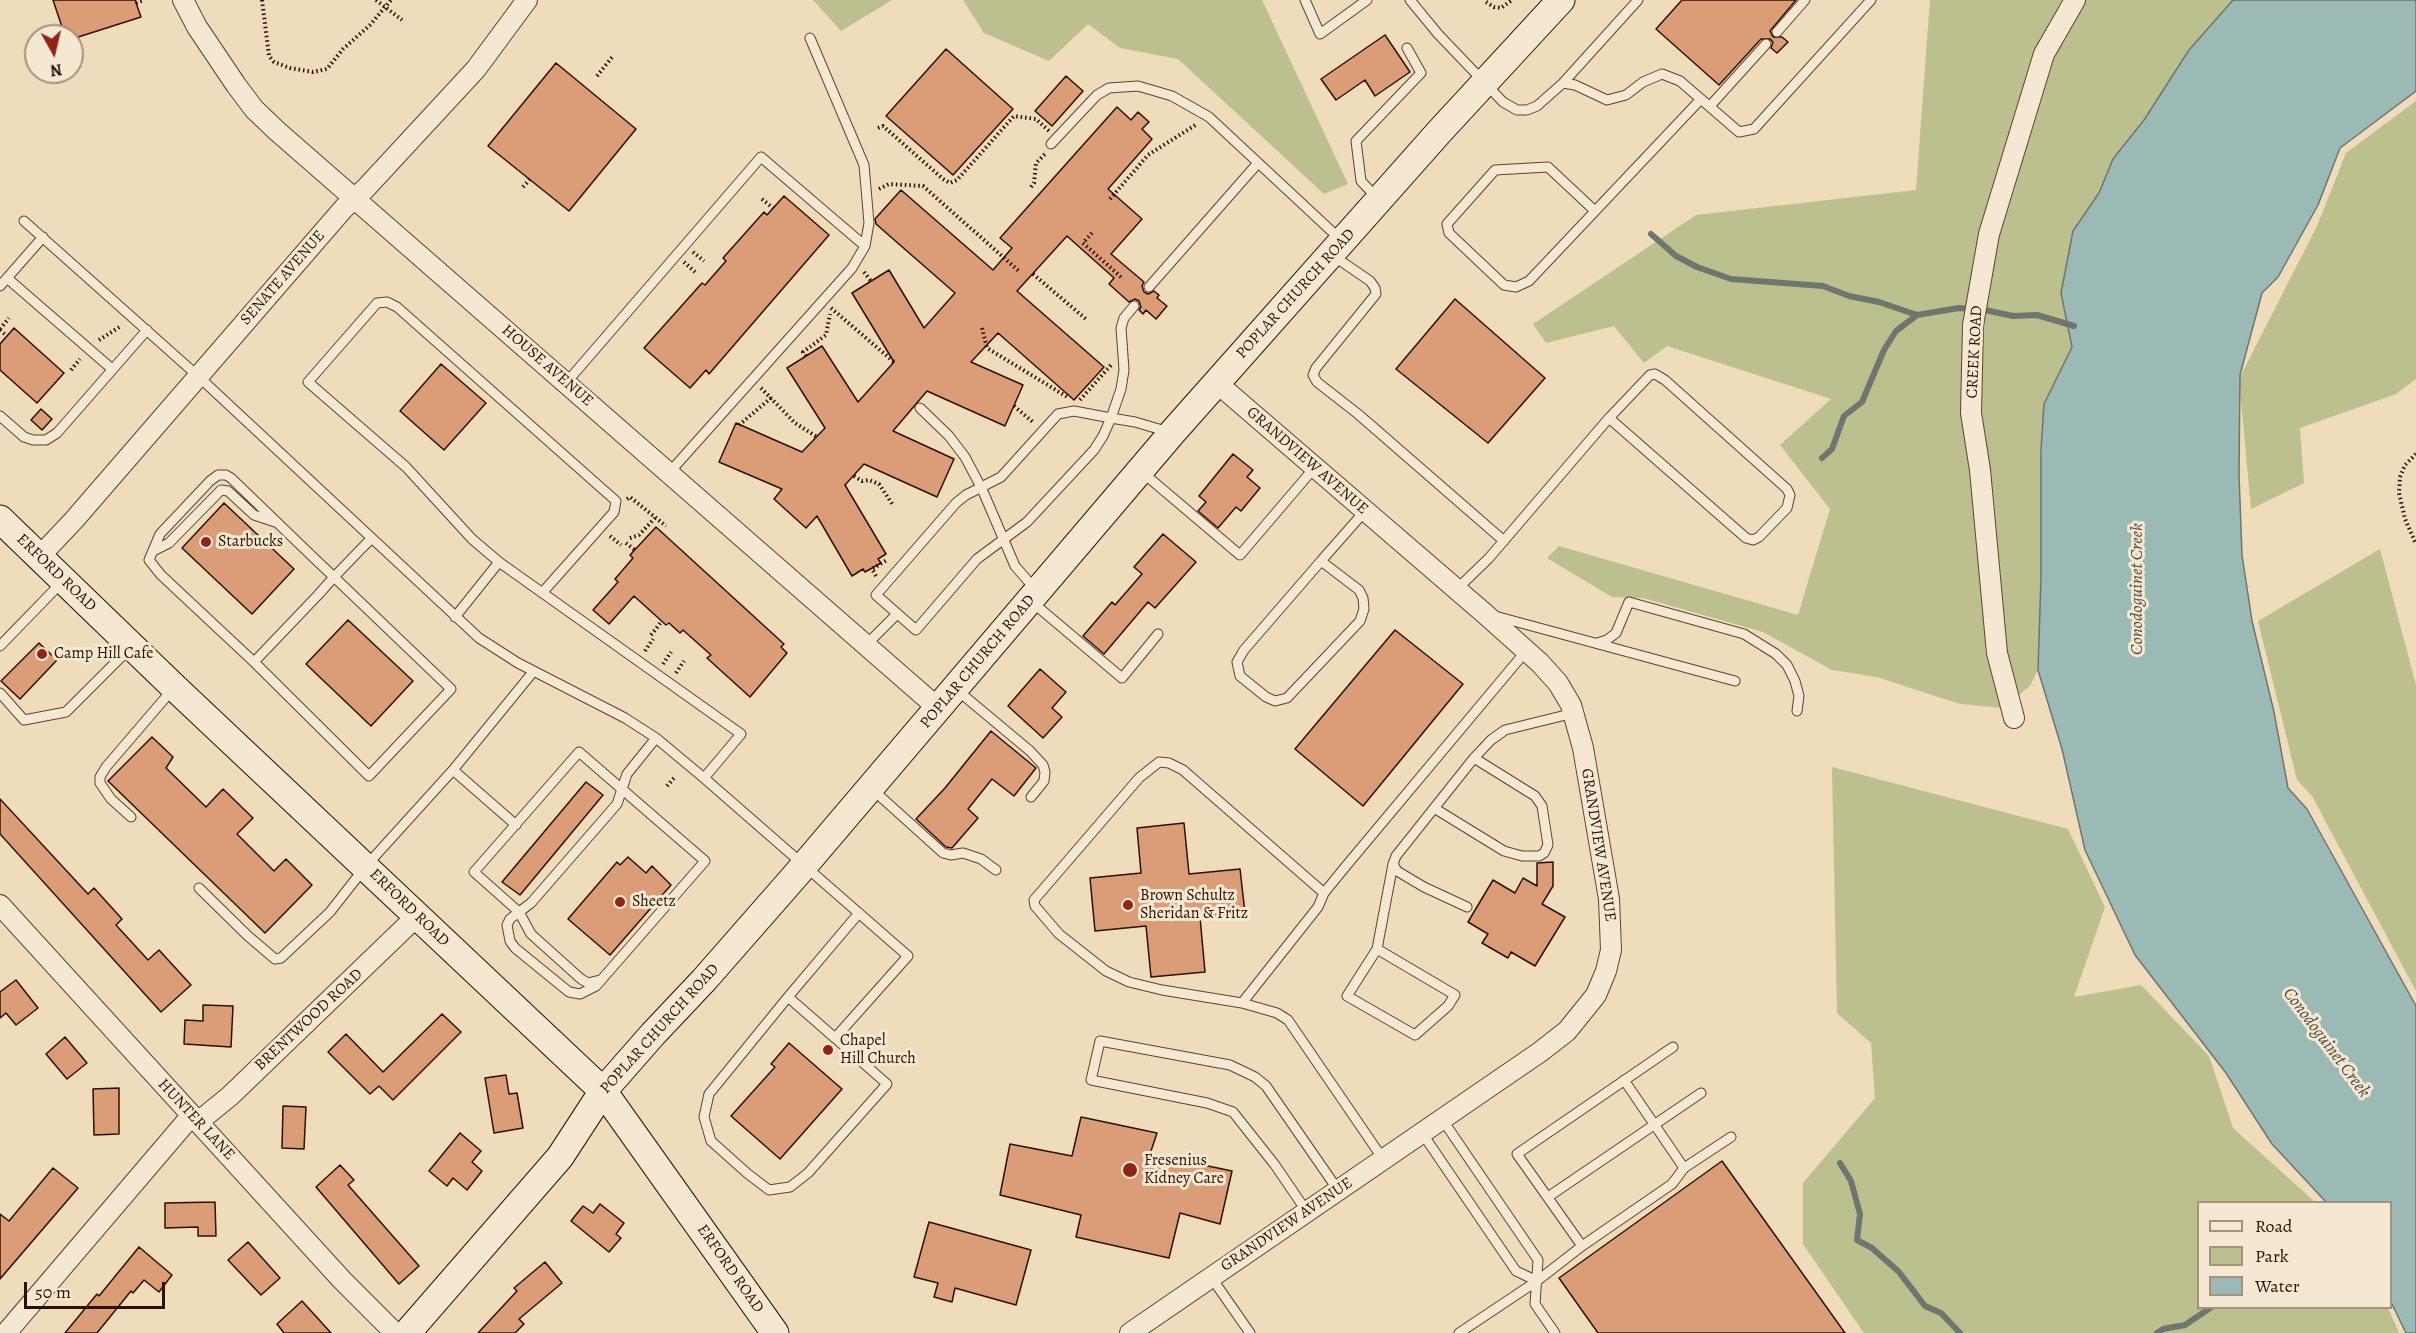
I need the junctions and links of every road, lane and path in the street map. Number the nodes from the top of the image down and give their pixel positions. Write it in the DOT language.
graph roads {
  1 [pos="144,0"];
  2 [pos="183,0"];
  3 [pos="262,0"];
  4 [pos="376,0"];
  5 [pos="391,0"];
  6 [pos="527,0"];
  7 [pos="1305,0"];
  8 [pos="1367,0"];
  9 [pos="1410,0"];
  10 [pos="1512,0"];
  11 [pos="1561,0"];
  12 [pos="1638,0"];
  13 [pos="1806,0"];
  14 [pos="1871,0"];
  15 [pos="2075,0"];
  16 [pos="1486,2"];
  17 [pos="136,3"];
  18 [pos="385,8"];
  19 [pos="402,20"];
  20 [pos="1777,32"];
  21 [pos="810,38"];
  22 [pos="1766,44"];
  23 [pos="1407,48"];
  24 [pos="613,56"];
  25 [pos="597,76"];
  26 [pos="1485,83"];
  27 [pos="1563,83"];
  28 [pos="1701,99"];
  29 [pos="1710,106"];
  30 [pos="1036,119"];
  31 [pos="1202,121"];
  32 [pos="878,128"];
  33 [pos="1051,144"];
  34 [pos="1045,153"];
  35 [pos="1258,163"];
  36 [pos="530,179"];
  37 [pos="524,187"];
  38 [pos="1031,187"];
  39 [pos="874,195"];
  40 [pos="354,198"];
  41 [pos="762,199"];
  42 [pos="1110,199"];
  43 [pos="1380,201"];
  44 [pos="773,208"];
  45 [pos="1595,211"];
  46 [pos="24,221"];
  47 [pos="1092,233"];
  48 [pos="43,237"];
  49 [pos="865,246"];
  50 [pos="1337,248"];
  51 [pos="1020,272"];
  52 [pos="1033,274"];
  53 [pos="1120,277"];
  54 [pos="3,282"];
  55 [pos="1149,287"];
  56 [pos="1134,306"];
  57 [pos="9,318"];
  58 [pos="1087,320"];
  59 [pos="121,326"];
  60 [pos="982,328"];
  61 [pos="0,329"];
  62 [pos="147,330"];
  63 [pos="7,336"];
  64 [pos="98,341"];
  65 [pos="806,356"];
  66 [pos="83,357"];
  67 [pos="894,362"];
  68 [pos="1112,364"];
  69 [pos="112,369"];
  70 [pos="71,370"];
  71 [pos="199,376"];
  72 [pos="566,382"];
  73 [pos="1217,382"];
  74 [pos="759,386"];
  75 [pos="771,398"];
  76 [pos="1014,406"];
  77 [pos="920,408"];
  78 [pos="1024,415"];
  79 [pos="0,416"];
  80 [pos="1111,418"];
  81 [pos="1609,418"];
  82 [pos="740,425"];
  83 [pos="1172,432"];
  84 [pos="817,437"];
  85 [pos="2416,453"];
  86 [pos="1315,467"];
  87 [pos="1140,470"];
  88 [pos="668,474"];
  89 [pos="854,476"];
  90 [pos="982,489"];
  91 [pos="624,499"];
  92 [pos="892,505"];
  93 [pos="1365,510"];
  94 [pos="655,518"];
  95 [pos="0,519"];
  96 [pos="277,522"];
  97 [pos="666,526"];
  98 [pos="630,538"];
  99 [pos="371,539"];
  100 [pos="1003,540"];
  101 [pos="1504,541"];
  102 [pos="626,543"];
  103 [pos="2416,544"];
  104 [pos="154,550"];
  105 [pos="635,550"];
  106 [pos="40,556"];
  107 [pos="890,559"];
  108 [pos="1321,561"];
  109 [pos="499,562"];
  110 [pos="334,577"];
  111 [pos="878,578"];
  112 [pos="64,580"];
  113 [pos="1456,590"];
  114 [pos="542,593"];
  115 [pos="1034,596"];
  116 [pos="1484,613"];
  117 [pos="897,614"];
  118 [pos="455,617"];
  119 [pos="662,621"];
  120 [pos="1158,634"];
  121 [pos="651,635"];
  122 [pos="1597,643"];
  123 [pos="0,646"];
  124 [pos="132,646"];
  125 [pos="865,646"];
  126 [pos="1527,651"];
  127 [pos="254,662"];
  128 [pos="534,672"];
  129 [pos="1735,681"];
  130 [pos="174,687"];
  131 [pos="0,693"];
  132 [pos="947,699"];
  133 [pos="1797,711"];
  134 [pos="1574,714"];
  135 [pos="2014,718"];
  136 [pos="656,738"];
  137 [pos="1474,758"];
  138 [pos="453,770"];
  139 [pos="674,778"];
  140 [pos="704,778"];
  141 [pos="667,786"];
  142 [pos="621,788"];
  143 [pos="871,788"];
  144 [pos="1031,797"];
  145 [pos="1434,808"];
  146 [pos="131,818"];
  147 [pos="516,825"];
  148 [pos="1393,864"];
  149 [pos="804,865"];
  150 [pos="366,866"];
  151 [pos="996,870"];
  152 [pos="199,888"];
  153 [pos="1324,894"];
  154 [pos="0,905"];
  155 [pos="1467,907"];
  156 [pos="519,912"];
  157 [pos="859,913"];
  158 [pos="417,916"];
  159 [pos="1377,949"];
  160 [pos="602,979"];
  161 [pos="788,997"];
  162 [pos="1242,1003"];
  163 [pos="835,1038"];
  164 [pos="1672,1047"];
  165 [pos="1624,1080"];
  166 [pos="603,1091"];
  167 [pos="1701,1093"];
  168 [pos="195,1118"];
  169 [pos="1442,1119"];
  170 [pos="1654,1124"];
  171 [pos="1422,1133"];
  172 [pos="1731,1137"];
  173 [pos="1383,1159"];
  174 [pos="1684,1168"];
  175 [pos="1338,1190"];
  176 [pos="1548,1197"];
  177 [pos="1306,1212"];
  178 [pos="1582,1246"];
  179 [pos="1211,1277"];
  180 [pos="1537,1281"];
  181 [pos="1245,1331"];
  182 [pos="6,1333"];
  183 [pos="395,1333"];
  184 [pos="407,1333"];
  185 [pos="775,1333"];
  186 [pos="1130,1333"];
  187 [pos="1459,1333"];
  188 [pos="1556,1333"];
  1 -- 17 [label="path"];
  2 -- 40 [label="street, HOUSE AVENUE"];
  3 -- 18 [label="path"];
  4 -- 18 [label="path"];
  5 -- 18 [label="path"];
  6 -- 40 [label="street, SENATE AVENUE"];
  7 -- 8 [label="lane"];
  9 -- 26 [label="lane"];
  10 -- 16 [label="path"];
  11 -- 26 [label="street, POPLAR CHURCH ROAD"];
  12 -- 27 [label="lane"];
  13 -- 20 [label="lane"];
  14 -- 29 [label="lane"];
  15 -- 135 [label="street, CREEK ROAD"];
  18 -- 19 [label="path"];
  21 -- 49 [label="lane"];
  22 -- 29 [label="lane"];
  23 -- 43 [label="lane"];
  24 -- 25 [label="path"];
  26 -- 27 [label="lane"];
  26 -- 43 [label="street, POPLAR CHURCH ROAD"];
  27 -- 28 [label="lane"];
  28 -- 29 [label="lane"];
  28 -- 45 [label="lane"];
  30 -- 32 [label="path"];
  31 -- 42 [label="path"];
  33 -- 35 [label="lane"];
  34 -- 38 [label="path"];
  35 -- 50 [label="lane"];
  35 -- 55 [label="lane"];
  36 -- 37 [label="path"];
  39 -- 51 [label="path"];
  40 -- 71 [label="street, SENATE AVENUE"];
  40 -- 72 [label="street, HOUSE AVENUE"];
  41 -- 44 [label="path"];
  43 -- 50 [label="street, POPLAR CHURCH ROAD"];
  45 -- 45 [label="lane"];
  46 -- 48 [label="lane"];
  47 -- 53 [label="path"];
  48 -- 54 [label="lane"];
  48 -- 62 [label="lane"];
  49 -- 72 [label="lane"];
  49 -- 88 [label="lane"];
  50 -- 73 [label="street, POPLAR CHURCH ROAD"];
  50 -- 101 [label="lane"];
  52 -- 58 [label="path"];
  54 -- 69 [label="lane"];
  56 -- 80 [label="lane"];
  57 -- 61 [label="path"];
  59 -- 64 [label="path"];
  60 -- 68 [label="path"];
  61 -- 63 [label="path"];
  62 -- 69 [label="lane"];
  62 -- 71 [label="lane"];
  65 -- 67 [label="path"];
  66 -- 70 [label="path"];
  69 -- 79 [label="lane"];
  71 -- 99 [label="lane"];
  71 -- 106 [label="street, SENATE AVENUE"];
  72 -- 88 [label="street, HOUSE AVENUE"];
  73 -- 83 [label="street, POPLAR CHURCH ROAD"];
  73 -- 86 [label="street, GRANDVIEW AVENUE"];
  74 -- 75 [label="path"];
  75 -- 82 [label="path"];
  75 -- 84 [label="path"];
  76 -- 78 [label="path"];
  77 -- 90 [label="lane"];
  80 -- 83 [label="lane"];
  80 -- 90 [label="lane"];
  80 -- 100 [label="lane"];
  81 -- 81 [label="lane"];
  81 -- 101 [label="lane"];
  83 -- 87 [label="street, POPLAR CHURCH ROAD"];
  85 -- 103 [label="path"];
  86 -- 87 [label="lane"];
  86 -- 93 [label="street, GRANDVIEW AVENUE"];
  87 -- 115 [label="street, POPLAR CHURCH ROAD"];
  88 -- 125 [label="street, HOUSE AVENUE"];
  89 -- 92 [label="path"];
  90 -- 100 [label="lane"];
  90 -- 117 [label="lane"];
  91 -- 94 [label="path"];
  93 -- 108 [label="lane"];
  93 -- 113 [label="street, GRANDVIEW AVENUE"];
  94 -- 97 [label="path"];
  94 -- 98 [label="path"];
  95 -- 106 [label="street, ERFORD ROAD"];
  96 -- 104 [label="lane"];
  96 -- 104 [label="lane"];
  96 -- 110 [label="lane"];
  99 -- 110 [label="lane"];
  99 -- 118 [label="lane"];
  100 -- 115 [label="lane"];
  100 -- 117 [label="lane"];
  101 -- 113 [label="lane"];
  102 -- 105 [label="path"];
  104 -- 127 [label="lane"];
  106 -- 112 [label="street, ERFORD ROAD"];
  107 -- 111 [label="path"];
  108 -- 108 [label="lane"];
  109 -- 114 [label="lane"];
  109 -- 114 [label="lane"];
  109 -- 118 [label="lane"];
  110 -- 127 [label="lane"];
  110 -- 127 [label="lane"];
  112 -- 123 [label="lane"];
  112 -- 124 [label="street, ERFORD ROAD"];
  113 -- 116 [label="street, GRANDVIEW AVENUE"];
  114 -- 140 [label="lane"];
  115 -- 120 [label="lane"];
  115 -- 132 [label="street, POPLAR CHURCH ROAD"];
  116 -- 122 [label="lane"];
  116 -- 126 [label="street, GRANDVIEW AVENUE"];
  117 -- 125 [label="lane"];
  118 -- 128 [label="lane"];
  119 -- 121 [label="path"];
  122 -- 129 [label="lane"];
  122 -- 133 [label="lane"];
  124 -- 130 [label="street, ERFORD ROAD"];
  124 -- 131 [label="lane"];
  125 -- 132 [label="street, HOUSE AVENUE"];
  126 -- 134 [label="street, GRANDVIEW AVENUE"];
  126 -- 153 [label="lane"];
  128 -- 136 [label="lane"];
  128 -- 138 [label="lane"];
  130 -- 146 [label="lane"];
  130 -- 150 [label="street, ERFORD ROAD"];
  132 -- 143 [label="street, POPLAR CHURCH ROAD"];
  132 -- 144 [label="lane"];
  134 -- 137 [label="lane"];
  134 -- 169 [label="street, GRANDVIEW AVENUE"];
  136 -- 140 [label="lane"];
  136 -- 142 [label="lane"];
  137 -- 145 [label="lane"];
  137 -- 145 [label="lane"];
  138 -- 147 [label="lane"];
  138 -- 150 [label="lane"];
  139 -- 141 [label="path"];
  140 -- 149 [label="lane"];
  142 -- 147 [label="lane"];
  142 -- 156 [label="lane"];
  142 -- 160 [label="lane"];
  143 -- 149 [label="street, POPLAR CHURCH ROAD"];
  143 -- 151 [label="lane"];
  145 -- 148 [label="lane"];
  147 -- 156 [label="lane"];
  148 -- 155 [label="lane"];
  148 -- 159 [label="lane"];
  149 -- 157 [label="lane"];
  149 -- 166 [label="street, POPLAR CHURCH ROAD"];
  150 -- 152 [label="lane"];
  150 -- 158 [label="street, ERFORD ROAD"];
  153 -- 162 [label="lane"];
  153 -- 162 [label="lane"];
  154 -- 168 [label="street, HUNTER LANE"];
  156 -- 160 [label="lane"];
  156 -- 160 [label="lane"];
  157 -- 161 [label="lane"];
  157 -- 163 [label="lane"];
  158 -- 166 [label="street, ERFORD ROAD"];
  158 -- 168 [label="street, BRENTWOOD ROAD"];
  159 -- 159 [label="lane"];
  161 -- 163 [label="lane"];
  161 -- 163 [label="lane"];
  162 -- 173 [label="lane"];
  164 -- 165 [label="lane"];
  165 -- 170 [label="lane"];
  165 -- 176 [label="lane"];
  166 -- 184 [label="street, POPLAR CHURCH ROAD"];
  166 -- 185 [label="street, ERFORD ROAD"];
  167 -- 170 [label="lane"];
  168 -- 182 [label="street, BRENTWOOD ROAD"];
  168 -- 183 [label="street, HUNTER LANE"];
  169 -- 171 [label="street, GRANDVIEW AVENUE"];
  169 -- 180 [label="lane"];
  170 -- 174 [label="lane"];
  170 -- 176 [label="lane"];
  171 -- 173 [label="street, GRANDVIEW AVENUE"];
  171 -- 180 [label="lane"];
  172 -- 174 [label="lane"];
  173 -- 175 [label="street, GRANDVIEW AVENUE"];
  174 -- 178 [label="lane"];
  175 -- 177 [label="street, GRANDVIEW AVENUE"];
  175 -- 177 [label="lane"];
  176 -- 178 [label="lane"];
  177 -- 179 [label="street, GRANDVIEW AVENUE"];
  178 -- 180 [label="lane"];
  179 -- 181 [label="lane"];
  179 -- 186 [label="street, GRANDVIEW AVENUE"];
  180 -- 187 [label="lane"];
  180 -- 188 [label="lane"];
}
